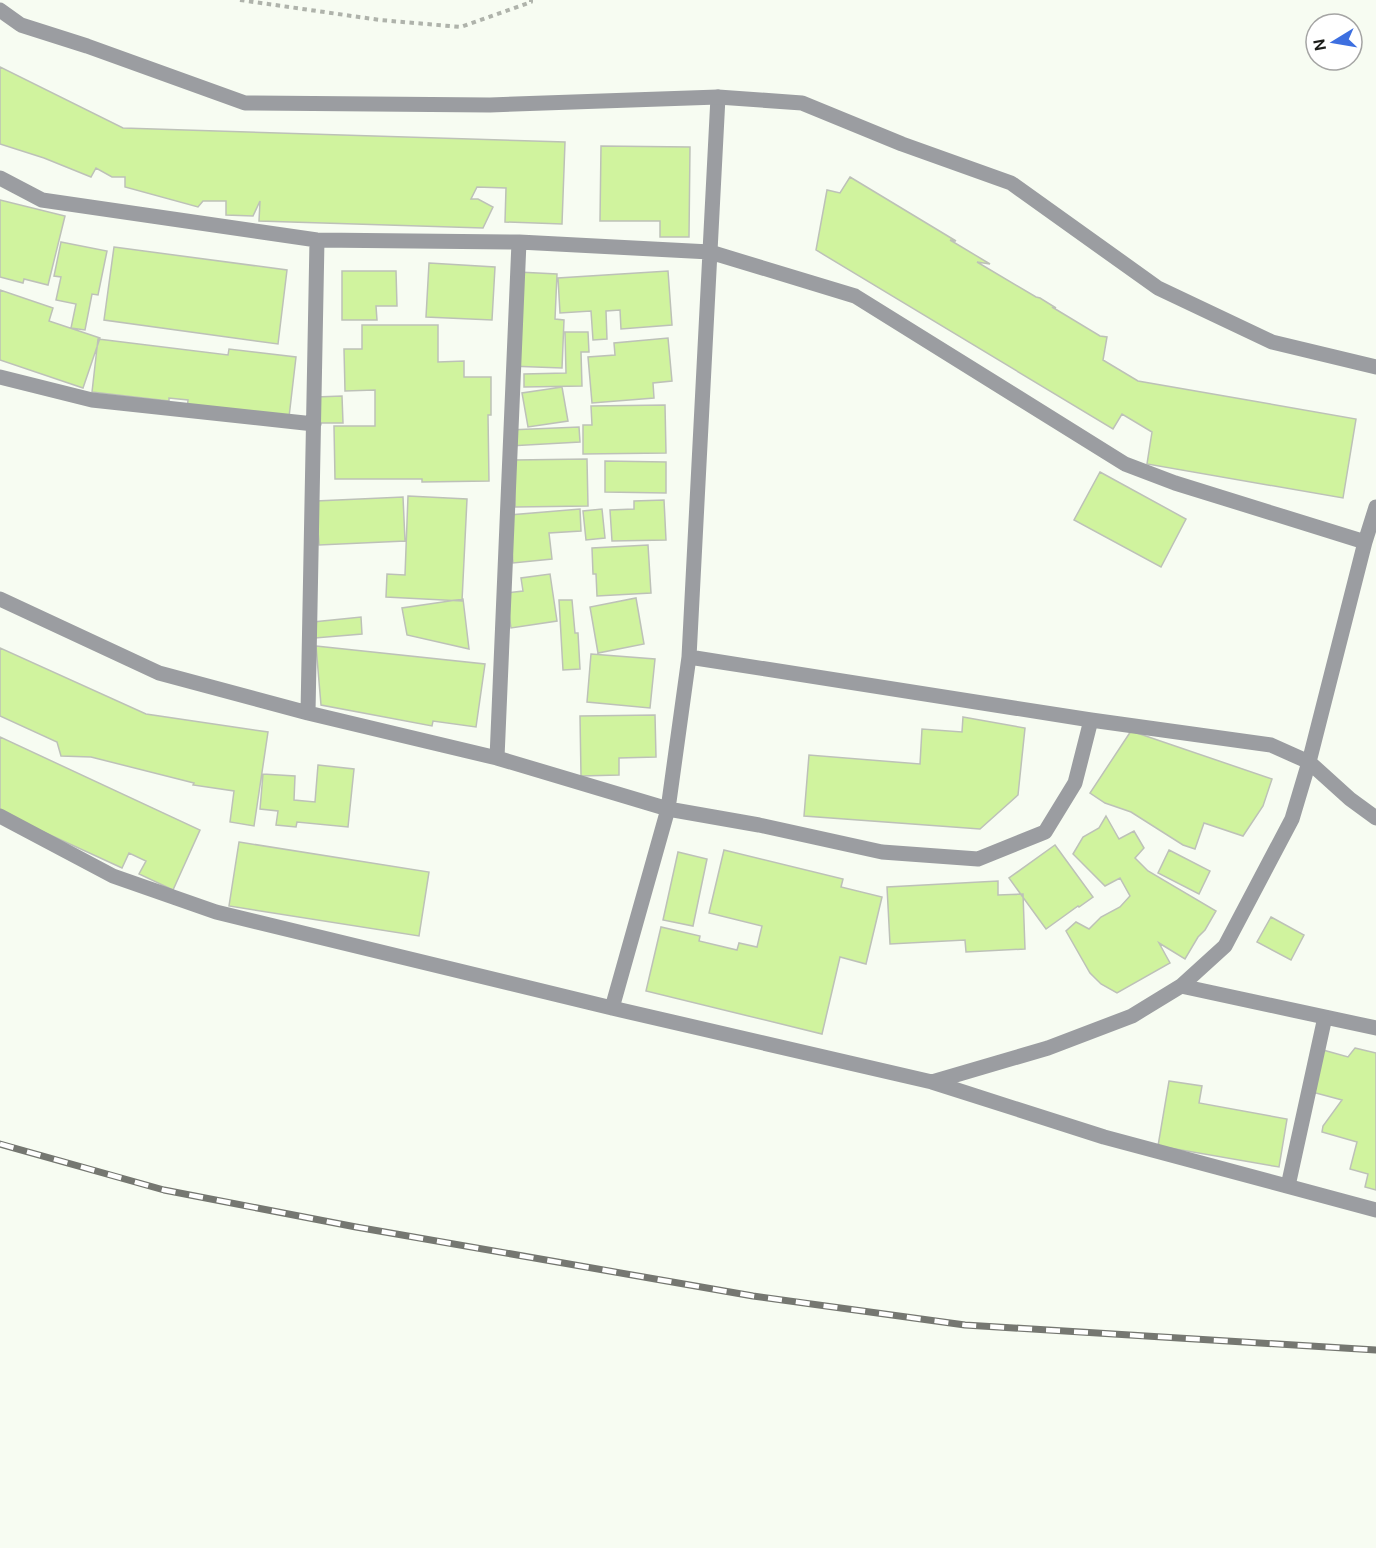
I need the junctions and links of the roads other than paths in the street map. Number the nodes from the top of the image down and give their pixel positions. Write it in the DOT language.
graph roads {
  1 [pos="0,10"];
  2 [pos="718,97"];
  3 [pos="0,178"];
  4 [pos="317,240"];
  5 [pos="519,242"];
  6 [pos="710,252"];
  7 [pos="1376,366"];
  8 [pos="0,377"];
  9 [pos="314,424"];
  10 [pos="1376,507"];
  11 [pos="1365,542"];
  12 [pos="0,599"];
  13 [pos="690,657"];
  14 [pos="308,713"];
  15 [pos="1091,720"];
  16 [pos="497,758"];
  17 [pos="1309,762"];
  18 [pos="668,809"];
  19 [pos="0,816"];
  20 [pos="1376,818"];
  21 [pos="1181,986"];
  22 [pos="612,1008"];
  23 [pos="1325,1017"];
  24 [pos="1376,1028"];
  25 [pos="932,1082"];
  26 [pos="1288,1186"];
  27 [pos="1376,1210"];
  1 -- 2 [label="street"];
  2 -- 6 [label="street"];
  2 -- 7 [label="street"];
  3 -- 4 [label="street"];
  4 -- 5 [label="street"];
  4 -- 9 [label="street"];
  5 -- 6 [label="street"];
  5 -- 16 [label="street"];
  6 -- 11 [label="street"];
  6 -- 13 [label="street"];
  8 -- 9 [label="street"];
  9 -- 14 [label="street"];
  10 -- 11 [label="street"];
  11 -- 17 [label="street"];
  12 -- 14 [label="street"];
  13 -- 15 [label="street"];
  13 -- 18 [label="street"];
  14 -- 16 [label="street"];
  15 -- 17 [label="street"];
  15 -- 18 [label="street"];
  16 -- 18 [label="street"];
  17 -- 20 [label="street"];
  17 -- 21 [label="street"];
  18 -- 22 [label="street"];
  19 -- 22 [label="street"];
  21 -- 23 [label="street"];
  21 -- 25 [label="street"];
  22 -- 25 [label="street"];
  23 -- 24 [label="street"];
  23 -- 26 [label="street"];
  25 -- 26 [label="street"];
  26 -- 27 [label="street"];
}
